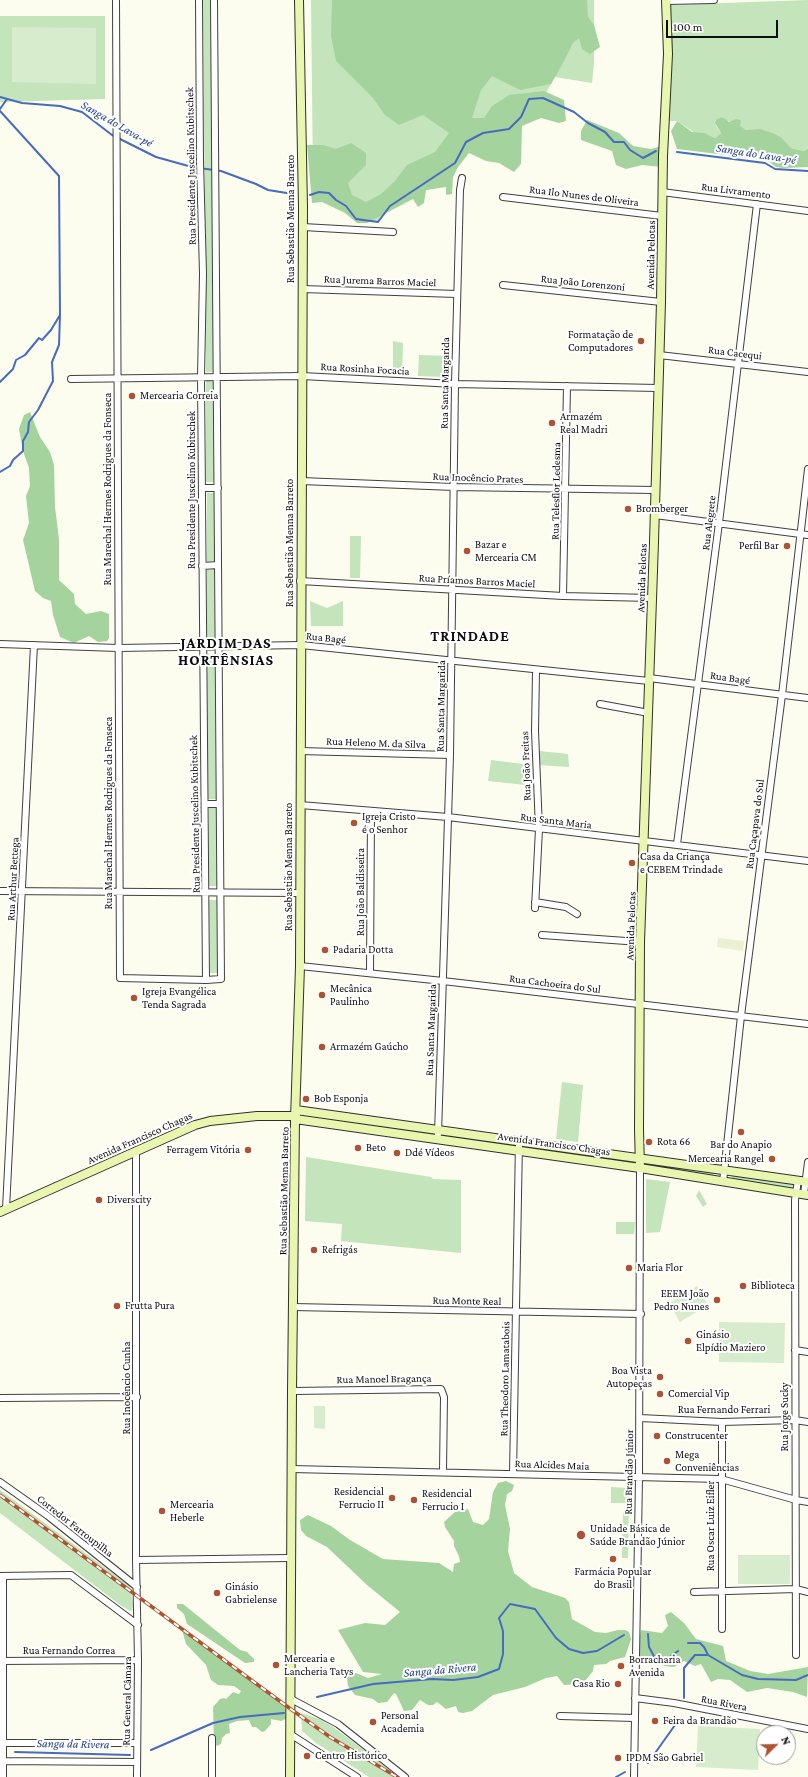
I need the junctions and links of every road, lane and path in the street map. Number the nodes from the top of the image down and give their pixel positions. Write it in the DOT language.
graph roads {
  1 [pos="116,0"];
  2 [pos="199,0"];
  3 [pos="214,0"];
  4 [pos="299,0"];
  5 [pos="714,0"];
  6 [pos="666,1"];
  7 [pos="462,178"];
  8 [pos="662,192"];
  9 [pos="503,197"];
  10 [pos="756,204"];
  11 [pos="808,211"];
  12 [pos="662,216"];
  13 [pos="303,227"];
  14 [pos="393,232"];
  15 [pos="503,285"];
  16 [pos="302,289"];
  17 [pos="457,294"];
  18 [pos="661,302"];
  19 [pos="659,355"];
  20 [pos="738,364"];
  21 [pos="808,372"];
  22 [pos="218,376"];
  23 [pos="302,376"];
  24 [pos="201,377"];
  25 [pos="70,379"];
  26 [pos="118,379"];
  27 [pos="455,384"];
  28 [pos="568,386"];
  29 [pos="658,388"];
  30 [pos="808,469"];
  31 [pos="301,481"];
  32 [pos="454,487"];
  33 [pos="202,488"];
  34 [pos="218,488"];
  35 [pos="567,490"];
  36 [pos="655,490"];
  37 [pos="655,515"];
  38 [pos="719,523"];
  39 [pos="800,534"];
  40 [pos="808,535"];
  41 [pos="218,565"];
  42 [pos="202,566"];
  43 [pos="300,580"];
  44 [pos="453,590"];
  45 [pos="563,596"];
  46 [pos="652,598"];
  47 [pos="0,644"];
  48 [pos="34,645"];
  49 [pos="218,645"];
  50 [pos="301,645"];
  51 [pos="203,646"];
  52 [pos="118,648"];
  53 [pos="453,662"];
  54 [pos="536,671"];
  55 [pos="649,680"];
  56 [pos="697,684"];
  57 [pos="782,695"];
  58 [pos="808,698"];
  59 [pos="600,704"];
  60 [pos="649,713"];
  61 [pos="300,751"];
  62 [pos="450,756"];
  63 [pos="205,804"];
  64 [pos="219,804"];
  65 [pos="300,805"];
  66 [pos="371,811"];
  67 [pos="448,817"];
  68 [pos="539,829"];
  69 [pos="645,841"];
  70 [pos="677,844"];
  71 [pos="761,855"];
  72 [pos="808,861"];
  73 [pos="0,892"];
  74 [pos="22,892"];
  75 [pos="119,892"];
  76 [pos="206,892"];
  77 [pos="220,892"];
  78 [pos="300,893"];
  79 [pos="577,914"];
  80 [pos="542,934"];
  81 [pos="640,942"];
  82 [pos="300,966"];
  83 [pos="370,973"];
  84 [pos="206,980"];
  85 [pos="443,981"];
  86 [pos="640,1004"];
  87 [pos="741,1016"];
  88 [pos="808,1024"];
  89 [pos="296,1115"];
  90 [pos="438,1129"];
  91 [pos="438,1139"];
  92 [pos="519,1141"];
  93 [pos="518,1150"];
  94 [pos="136,1152"];
  95 [pos="639,1158"];
  96 [pos="808,1162"];
  97 [pos="640,1168"];
  98 [pos="725,1170"];
  99 [pos="804,1181"];
  100 [pos="723,1182"];
  101 [pos="796,1193"];
  102 [pos="806,1195"];
  103 [pos="3,1210"];
  104 [pos="293,1307"];
  105 [pos="517,1312"];
  106 [pos="641,1314"];
  107 [pos="795,1350"];
  108 [pos="808,1352"];
  109 [pos="292,1391"];
  110 [pos="137,1397"];
  111 [pos="0,1398"];
  112 [pos="640,1418"];
  113 [pos="795,1420"];
  114 [pos="722,1422"];
  115 [pos="808,1422"];
  116 [pos="292,1468"];
  117 [pos="443,1471"];
  118 [pos="513,1474"];
  119 [pos="639,1477"];
  120 [pos="721,1479"];
  121 [pos="0,1482"];
  122 [pos="796,1500"];
  123 [pos="808,1502"];
  124 [pos="290,1558"];
  125 [pos="136,1560"];
  126 [pos="1,1576"];
  127 [pos="137,1587"];
  128 [pos="796,1589"];
  129 [pos="722,1591"];
  130 [pos="694,1592"];
  131 [pos="808,1592"];
  132 [pos="138,1625"];
  133 [pos="722,1629"];
  134 [pos="796,1655"];
  135 [pos="138,1660"];
  136 [pos="2,1661"];
  137 [pos="635,1698"];
  138 [pos="291,1699"];
  139 [pos="560,1716"];
  140 [pos="635,1718"];
  141 [pos="808,1729"];
  142 [pos="290,1734"];
  143 [pos="212,1738"];
  144 [pos="1,1743"];
  145 [pos="137,1743"];
  146 [pos="1,1761"];
  147 [pos="136,1762"];
  148 [pos="3,1777"];
  149 [pos="136,1777"];
  150 [pos="212,1777"];
  151 [pos="290,1777"];
  152 [pos="357,1777"];
  153 [pos="405,1777"];
  154 [pos="634,1777"];
  1 -- 26 [label="street, Rua Marechal Hermes Rodrigues da Fonseca"];
  2 -- 24 [label="street, Rua Presidente Juscelino Kubitschek"];
  3 -- 22 [label="street, Rua Presidente Juscelino Kubitschek"];
  4 -- 13 [label="main road, Rua Sebastião Menna Barreto"];
  5 -- 6 [label="street"];
  6 -- 8 [label="main road, Avenida Pelotas"];
  7 -- 17 [label="street, Rua Santa Margarida"];
  8 -- 10 [label="street, Rua Livramento"];
  8 -- 12 [label="main road, Avenida Pelotas"];
  9 -- 12 [label="street, Rua Ilo Nunes de Oliveira"];
  10 -- 11 [label="street, Rua Livramento"];
  10 -- 20 [label="street, Rua Alegrete"];
  12 -- 18 [label="main road, Avenida Pelotas"];
  13 -- 14 [label="street"];
  13 -- 16 [label="main road, Rua Sebastião Menna Barreto"];
  15 -- 18 [label="street, Rua João Lorenzoni"];
  16 -- 17 [label="street, Rua Jurema Barros Maciel"];
  16 -- 23 [label="main road, Rua Sebastião Menna Barreto"];
  17 -- 27 [label="street, Rua Santa Margarida"];
  18 -- 19 [label="main road, Avenida Pelotas"];
  19 -- 20 [label="street, Rua Cacequi"];
  19 -- 29 [label="main road, Avenida Pelotas"];
  20 -- 21 [label="street, Rua Cacequi"];
  20 -- 38 [label="street, Rua Alegrete"];
  22 -- 23 [label="street, Rua Rosinha Focacia"];
  22 -- 24 [label="street, Rua Rosinha Focacia"];
  22 -- 34 [label="street, Rua Presidente Juscelino Kubitschek"];
  23 -- 27 [label="street, Rua Rosinha Focacia"];
  23 -- 31 [label="main road, Rua Sebastião Menna Barreto"];
  24 -- 26 [label="street, Rua Rosinha Focacia"];
  24 -- 33 [label="street, Rua Presidente Juscelino Kubitschek"];
  25 -- 26 [label="street, Rua Rosinha Focacia"];
  26 -- 52 [label="street, Rua Marechal Hermes Rodrigues da Fonseca"];
  27 -- 28 [label="street, Rua Rosinha Focacia"];
  27 -- 32 [label="street, Rua Santa Margarida"];
  28 -- 29 [label="street, Rua Rosinha Focacia"];
  28 -- 35 [label="street, Rua Telesflor Ledesma"];
  29 -- 36 [label="main road, Avenida Pelotas"];
  30 -- 39 [label="street, Rua Caçapava do Sul"];
  31 -- 32 [label="street, Rua Inocêncio Prates"];
  31 -- 43 [label="main road, Rua Sebastião Menna Barreto"];
  32 -- 35 [label="street, Rua Inocêncio Prates"];
  32 -- 44 [label="street, Rua Santa Margarida"];
  33 -- 34 [label="street"];
  33 -- 42 [label="street, Rua Presidente Juscelino Kubitschek"];
  34 -- 41 [label="street, Rua Presidente Juscelino Kubitschek"];
  35 -- 36 [label="street, Rua Inocêncio Prates"];
  35 -- 45 [label="street, Rua Telesflor Ledesma"];
  36 -- 37 [label="main road, Avenida Pelotas"];
  37 -- 38 [label="street"];
  37 -- 46 [label="main road, Avenida Pelotas"];
  38 -- 39 [label="street"];
  38 -- 56 [label="street, Rua Alegrete"];
  39 -- 40 [label="street"];
  39 -- 57 [label="street, Rua Caçapava do Sul"];
  41 -- 42 [label="street"];
  41 -- 49 [label="street, Rua Presidente Juscelino Kubitschek"];
  42 -- 51 [label="street, Rua Presidente Juscelino Kubitschek"];
  43 -- 44 [label="street, Rua Príamos Barros Maciel"];
  43 -- 50 [label="main road, Rua Sebastião Menna Barreto"];
  44 -- 45 [label="street, Rua Príamos Barros Maciel"];
  44 -- 53 [label="street, Rua Santa Margarida"];
  45 -- 46 [label="street, Rua Príamos Barros Maciel"];
  46 -- 55 [label="main road, Avenida Pelotas"];
  47 -- 48 [label="street, Rua Bagé"];
  48 -- 52 [label="street, Rua Bagé"];
  48 -- 74 [label="street, Rua Arthur Bettega"];
  49 -- 50 [label="street, Rua Bagé"];
  49 -- 51 [label="street, Rua Bagé"];
  49 -- 64 [label="street, Rua Presidente Juscelino Kubitschek"];
  50 -- 53 [label="street, Rua Bagé"];
  50 -- 61 [label="main road, Rua Sebastião Menna Barreto"];
  51 -- 52 [label="street, Rua Bagé"];
  51 -- 63 [label="street, Rua Presidente Juscelino Kubitschek"];
  52 -- 75 [label="street, Rua Marechal Hermes Rodrigues da Fonseca"];
  53 -- 54 [label="street, Rua Bagé"];
  53 -- 62 [label="street, Rua Santa Margarida"];
  54 -- 55 [label="street, Rua Bagé"];
  54 -- 68 [label="street, Rua João Freitas"];
  55 -- 56 [label="street, Rua Bagé"];
  55 -- 60 [label="main road, Avenida Pelotas"];
  56 -- 57 [label="street, Rua Bagé"];
  56 -- 70 [label="street, Rua Alegrete"];
  57 -- 58 [label="street, Rua Bagé"];
  57 -- 71 [label="street, Rua Caçapava do Sul"];
  59 -- 60 [label="street"];
  60 -- 69 [label="main road, Avenida Pelotas"];
  61 -- 62 [label="street, Rua Heleno M. da Silva"];
  61 -- 65 [label="main road, Rua Sebastião Menna Barreto"];
  62 -- 67 [label="street, Rua Santa Margarida"];
  63 -- 64 [label="street"];
  63 -- 76 [label="street, Rua Presidente Juscelino Kubitschek"];
  64 -- 77 [label="street, Rua Presidente Juscelino Kubitschek"];
  65 -- 66 [label="street, Rua Santa Maria"];
  65 -- 78 [label="main road, Rua Sebastião Menna Barreto"];
  66 -- 67 [label="street, Rua Santa Maria"];
  66 -- 83 [label="street, Rua João Baldisseira"];
  67 -- 68 [label="street, Rua Santa Maria"];
  67 -- 85 [label="street, Rua Santa Margarida"];
  68 -- 69 [label="street, Rua Santa Maria"];
  68 -- 79 [label="street, Rua João Freitas"];
  69 -- 70 [label="street, Rua Santa Maria"];
  69 -- 81 [label="main road, Avenida Pelotas"];
  70 -- 71 [label="street, Rua Santa Maria"];
  71 -- 72 [label="street, Rua Santa Maria"];
  71 -- 87 [label="street, Rua Caçapava do Sul"];
  73 -- 74 [label="street"];
  74 -- 75 [label="street"];
  74 -- 103 [label="street, Rua Arthur Bettega"];
  75 -- 76 [label="street"];
  75 -- 84 [label="street, Rua Marechal Hermes Rodrigues da Fonseca"];
  76 -- 77 [label="street"];
  76 -- 84 [label="street, Rua Presidente Juscelino Kubitschek"];
  77 -- 78 [label="street"];
  77 -- 84 [label="street, Rua Presidente Juscelino Kubitschek"];
  78 -- 82 [label="main road, Rua Sebastião Menna Barreto"];
  80 -- 81 [label="street"];
  81 -- 86 [label="main road, Avenida Pelotas"];
  82 -- 83 [label="street, Rua Cachoeira do Sul"];
  82 -- 89 [label="main road, Rua Sebastião Menna Barreto"];
  83 -- 85 [label="street, Rua Cachoeira do Sul"];
  85 -- 86 [label="street, Rua Cachoeira do Sul"];
  85 -- 90 [label="street, Rua Santa Margarida"];
  86 -- 87 [label="street, Rua Cachoeira do Sul"];
  86 -- 95 [label="main road, Avenida Pelotas"];
  87 -- 88 [label="street, Rua Cachoeira do Sul"];
  87 -- 98 [label="street, Rua Caçapava do Sul"];
  89 -- 90 [label="main road, Avenida Francisco Chagas"];
  89 -- 91 [label="main road, Avenida Francisco Chagas"];
  89 -- 94 [label="main road, Avenida Francisco Chagas"];
  89 -- 104 [label="main road, Rua Sebastião Menna Barreto"];
  90 -- 91 [label="street, Rua Santa Margarida"];
  90 -- 92 [label="main road, Avenida Francisco Chagas"];
  91 -- 93 [label="main road, Avenida Francisco Chagas"];
  92 -- 93 [label="street, Rua Theodoro Lamatabois"];
  92 -- 95 [label="main road, Avenida Francisco Chagas"];
  93 -- 97 [label="main road, Avenida Francisco Chagas"];
  93 -- 105 [label="street, Rua Theodoro Lamatabois"];
  94 -- 103 [label="main road, Avenida Francisco Chagas"];
  94 -- 110 [label="street, Rua Inocêncio Cunha"];
  95 -- 97 [label="main road, Avenida Pelotas"];
  95 -- 98 [label="main road, Avenida Francisco Chagas"];
  96 -- 99 [label="street"];
  97 -- 100 [label="main road, Avenida Francisco Chagas"];
  97 -- 106 [label="street, Rua Brandão Júnior"];
  98 -- 99 [label="main road, Avenida Francisco Chagas"];
  98 -- 100 [label="street, Rua Caçapava do Sul"];
  99 -- 101 [label="street, Rua Jorge Sucky"];
  99 -- 102 [label="street"];
  100 -- 101 [label="main road, Avenida Francisco Chagas"];
  101 -- 102 [label="main road, Avenida Francisco Chagas"];
  101 -- 107 [label="street, Rua Jorge Sucky"];
  104 -- 105 [label="street, Rua Monte Real"];
  104 -- 109 [label="main road, Rua Sebastião Menna Barreto"];
  105 -- 106 [label="street, Rua Monte Real"];
  105 -- 118 [label="street, Rua Theodoro Lamatabois"];
  106 -- 112 [label="street, Rua Brandão Júnior"];
  107 -- 108 [label="street"];
  107 -- 113 [label="street, Rua Jorge Sucky"];
  109 -- 116 [label="main road, Rua Sebastião Menna Barreto"];
  109 -- 117 [label="street, Rua Manoel Bragança"];
  110 -- 111 [label="street"];
  110 -- 125 [label="street, Rua Inocêncio Cunha"];
  112 -- 114 [label="street, Rua Fernando Ferrari"];
  112 -- 119 [label="street, Rua Brandão Júnior"];
  113 -- 114 [label="street, Rua Fernando Ferrari"];
  113 -- 115 [label="street, Rua Fernando Ferrari"];
  113 -- 122 [label="street, Rua Jorge Sucky"];
  114 -- 120 [label="street, Rua Oscar Luiz Eifler"];
  116 -- 117 [label="street, Rua Alcides Maia"];
  116 -- 124 [label="main road, Rua Sebastião Menna Barreto"];
  117 -- 118 [label="street, Rua Alcides Maia"];
  118 -- 119 [label="street, Rua Alcides Maia"];
  119 -- 120 [label="street, Rua Alcides Maia"];
  119 -- 137 [label="street, Rua Brandão Júnior"];
  120 -- 122 [label="street, Rua Alcides Maia"];
  120 -- 129 [label="street, Rua Oscar Luiz Eifler"];
  121 -- 127 [label="street, Corredor Farroupilha"];
  122 -- 123 [label="street, Rua Alcides Maia"];
  122 -- 128 [label="street, Rua Jorge Sucky"];
  124 -- 125 [label="street"];
  124 -- 138 [label="main road, Rua Sebastião Menna Barreto"];
  125 -- 127 [label="street, Rua Inocêncio Cunha"];
  126 -- 132 [label="street"];
  126 -- 136 [label="street"];
  127 -- 132 [label="street, Rua Inocêncio Cunha"];
  128 -- 129 [label="street"];
  128 -- 131 [label="street"];
  128 -- 134 [label="street, Rua Jorge Sucky"];
  129 -- 130 [label="street"];
  129 -- 133 [label="street, Rua Oscar Luiz Eifler"];
  132 -- 135 [label="street, Rua General Câmara"];
  135 -- 136 [label="street, Rua Fernando Correa"];
  135 -- 145 [label="street, Rua General Câmara"];
  136 -- 144 [label="street"];
  137 -- 140 [label="street, Rua Brandão Júnior"];
  137 -- 141 [label="street, Rua Rivera"];
  138 -- 142 [label="main road, Rua Sebastião Menna Barreto"];
  138 -- 153 [label="street"];
  139 -- 140 [label="street"];
  140 -- 154 [label="street, Rua Brandão Júnior"];
  142 -- 151 [label="main road, Rua Sebastião Menna Barreto"];
  142 -- 152 [label="street"];
  143 -- 150 [label="street"];
  144 -- 145 [label="street"];
  144 -- 146 [label="street"];
  145 -- 147 [label="street, Rua General Câmara"];
  146 -- 147 [label="street"];
  146 -- 148 [label="street"];
  147 -- 149 [label="street, Rua General Câmara"];
}
